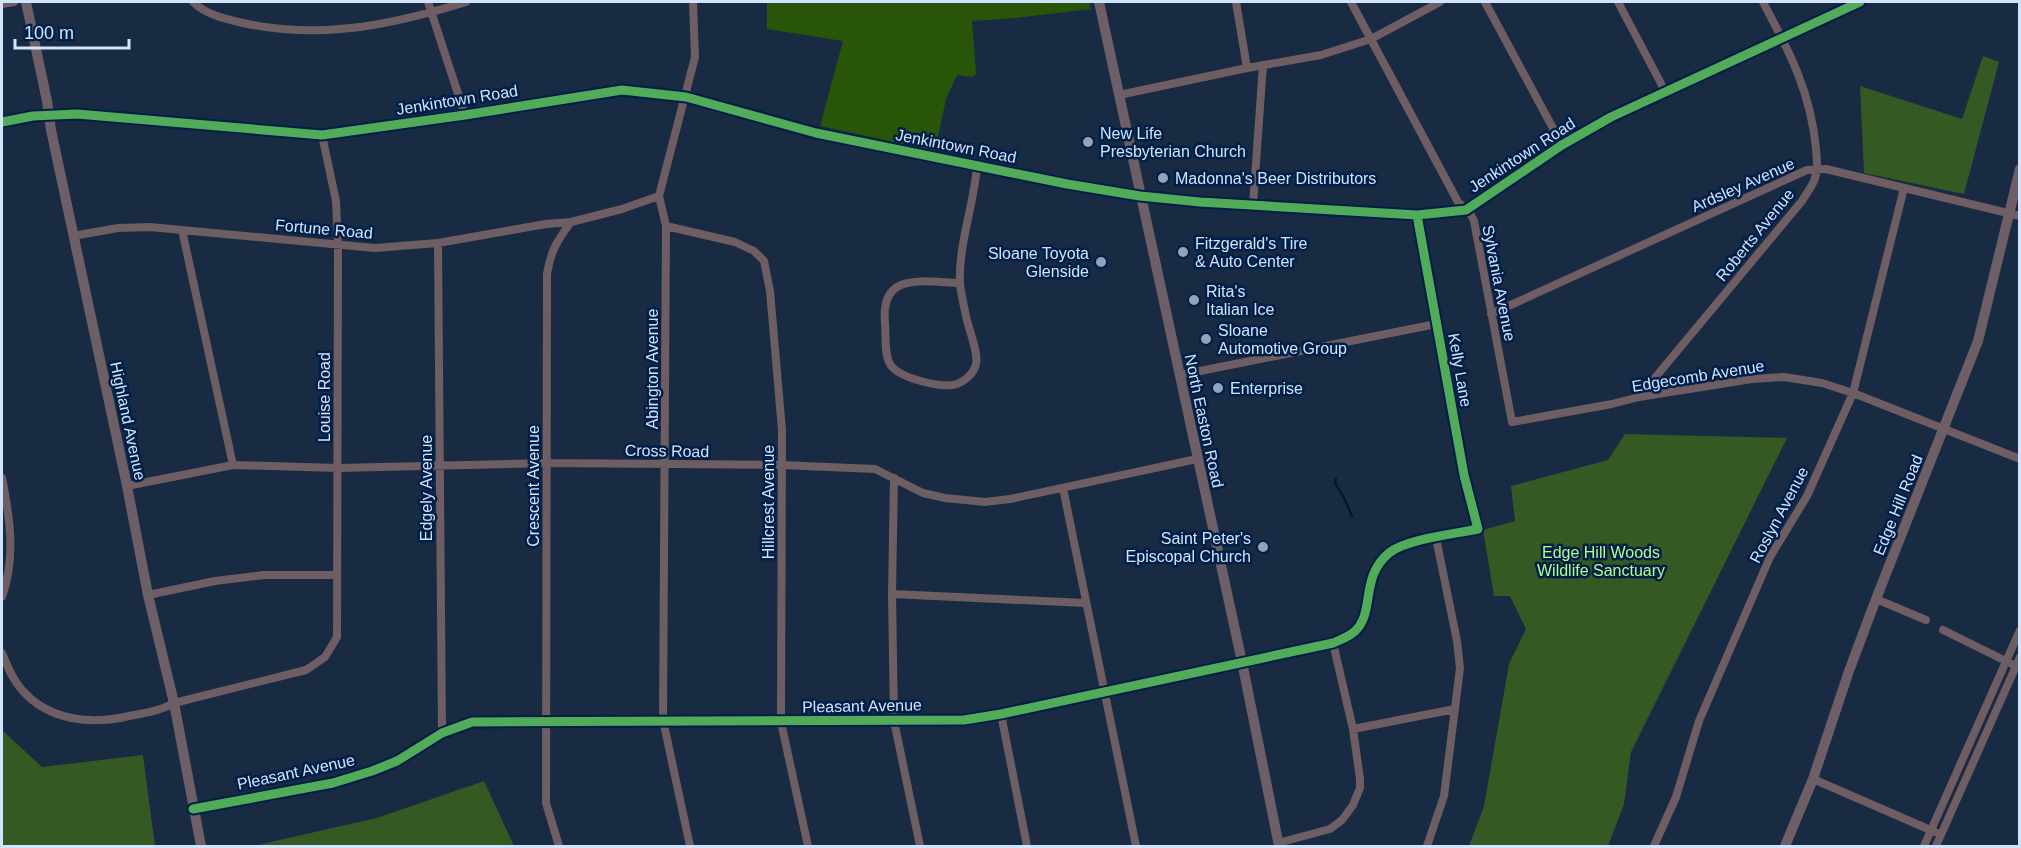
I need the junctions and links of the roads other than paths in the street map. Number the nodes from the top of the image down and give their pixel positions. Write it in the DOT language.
graph roads {
  1 [pos="14,2"];
  2 [pos="26,2"];
  3 [pos="193,2"];
  4 [pos="428,2"];
  5 [pos="466,2"];
  6 [pos="693,2"];
  7 [pos="1099,2"];
  8 [pos="1236,2"];
  9 [pos="1351,2"];
  10 [pos="1440,2"];
  11 [pos="1485,2"];
  12 [pos="1618,2"];
  13 [pos="1763,2"];
  14 [pos="1860,2"];
  15 [pos="2,4"];
  16 [pos="431,12"];
  17 [pos="1782,38"];
  18 [pos="1371,39"];
  19 [pos="1263,65"];
  20 [pos="1246,68"];
  21 [pos="1665,91"];
  22 [pos="1119,95"];
  23 [pos="686,97"];
  24 [pos="48,115"];
  25 [pos="465,115"];
  26 [pos="2,122"];
  27 [pos="322,135"];
  28 [pos="1562,145"];
  29 [pos="977,166"];
  30 [pos="1817,169"];
  31 [pos="2019,169"];
  32 [pos="1904,188"];
  33 [pos="659,196"];
  34 [pos="1140,196"];
  35 [pos="1253,205"];
  36 [pos="1466,210"];
  37 [pos="2008,213"];
  38 [pos="1417,215"];
  39 [pos="2019,216"];
  40 [pos="571,222"];
  41 [pos="666,226"];
  42 [pos="182,231"];
  43 [pos="73,236"];
  44 [pos="438,243"];
  45 [pos="338,244"];
  46 [pos="960,283"];
  47 [pos="1491,314"];
  48 [pos="1436,324"];
  49 [pos="1180,375"];
  50 [pos="1853,393"];
  51 [pos="1640,397"];
  52 [pos="1512,422"];
  53 [pos="1945,429"];
  54 [pos="1197,459"];
  55 [pos="2019,459"];
  56 [pos="547,463"];
  57 [pos="234,465"];
  58 [pos="439,465"];
  59 [pos="665,465"];
  60 [pos="781,465"];
  61 [pos="338,468"];
  62 [pos="2,478"];
  63 [pos="894,478"];
  64 [pos="127,486"];
  65 [pos="1063,488"];
  66 [pos="1478,529"];
  67 [pos="1436,538"];
  68 [pos="338,575"];
  69 [pos="892,594"];
  70 [pos="148,595"];
  71 [pos="2,597"];
  72 [pos="1876,599"];
  73 [pos="1085,603"];
  74 [pos="1926,620"];
  75 [pos="1943,630"];
  76 [pos="2019,630"];
  77 [pos="1333,643"];
  78 [pos="2,653"];
  79 [pos="2006,661"];
  80 [pos="1242,662"];
  81 [pos="2018,662"];
  82 [pos="1103,692"];
  83 [pos="174,703"];
  84 [pos="1455,709"];
  85 [pos="1001,714"];
  86 [pos="663,720"];
  87 [pos="894,721"];
  88 [pos="546,722"];
  89 [pos="781,722"];
  90 [pos="1353,729"];
  91 [pos="442,733"];
  92 [pos="1813,779"];
  93 [pos="193,809"];
  94 [pos="1931,830"];
  95 [pos="1941,834"];
  96 [pos="1279,845"];
  97 [pos="201,846"];
  98 [pos="559,846"];
  99 [pos="690,846"];
  100 [pos="808,846"];
  101 [pos="920,846"];
  102 [pos="1028,846"];
  103 [pos="1136,846"];
  104 [pos="1427,846"];
  105 [pos="1654,846"];
  106 [pos="1785,846"];
  107 [pos="1923,846"];
  108 [pos="1936,846"];
  1 -- 15 [label="street"];
  2 -- 24 [label="street, Highland Avenue"];
  3 -- 16 [label="street"];
  4 -- 16 [label="street"];
  5 -- 16 [label="street"];
  6 -- 23 [label="street, Abington Avenue"];
  7 -- 22 [label="street, North Easton Road"];
  8 -- 20 [label="street"];
  9 -- 18 [label="street, Sylvania Avenue"];
  10 -- 18 [label="street"];
  11 -- 28 [label="street"];
  12 -- 21 [label="street"];
  13 -- 17 [label="street, Roberts Avenue"];
  14 -- 17 [label="street, Jenkintown Road"];
  16 -- 25 [label="street"];
  17 -- 21 [label="street, Jenkintown Road"];
  17 -- 30 [label="street, Roberts Avenue"];
  18 -- 19 [label="street"];
  18 -- 36 [label="street, Sylvania Avenue"];
  19 -- 20 [label="street"];
  19 -- 35 [label="street"];
  20 -- 22 [label="street"];
  21 -- 28 [label="street, Jenkintown Road"];
  22 -- 34 [label="street, North Easton Road"];
  23 -- 25 [label="street, Jenkintown Road"];
  23 -- 29 [label="street, Jenkintown Road"];
  23 -- 33 [label="street, Abington Avenue"];
  24 -- 26 [label="street, Jenkintown Road"];
  24 -- 27 [label="street, Jenkintown Road"];
  24 -- 43 [label="street, Highland Avenue"];
  25 -- 27 [label="street, Jenkintown Road"];
  27 -- 45 [label="street, Louise Road"];
  28 -- 36 [label="street, Jenkintown Road"];
  29 -- 34 [label="street, Jenkintown Road"];
  29 -- 46 [label="street"];
  30 -- 32 [label="street, Ardsley Avenue"];
  30 -- 47 [label="street, Ardsley Avenue"];
  30 -- 51 [label="street, Roberts Avenue"];
  31 -- 37 [label="street, Edge Hill Road"];
  32 -- 37 [label="street, Ardsley Avenue"];
  32 -- 50 [label="street, Roslyn Avenue"];
  33 -- 40 [label="street"];
  33 -- 41 [label="street, Abington Avenue"];
  34 -- 35 [label="street, Jenkintown Road"];
  34 -- 49 [label="street, North Easton Road"];
  35 -- 38 [label="street, Jenkintown Road"];
  36 -- 38 [label="street, Jenkintown Road"];
  36 -- 47 [label="street, Sylvania Avenue"];
  37 -- 39 [label="street, Ardsley Avenue"];
  37 -- 53 [label="street, Edge Hill Road"];
  38 -- 48 [label="street, Kelly Lane"];
  40 -- 44 [label="street, Fortune Road"];
  40 -- 56 [label="street, Crescent Avenue"];
  41 -- 59 [label="street, Abington Avenue"];
  41 -- 60 [label="street, Hillcrest Avenue"];
  42 -- 43 [label="street, Fortune Road"];
  42 -- 45 [label="street, Fortune Road"];
  42 -- 57 [label="street"];
  43 -- 64 [label="street, Highland Avenue"];
  44 -- 45 [label="street, Fortune Road"];
  44 -- 58 [label="street, Edgely Avenue"];
  45 -- 61 [label="street, Louise Road"];
  46 -- 46 [label="street"];
  47 -- 52 [label="street, Sylvania Avenue"];
  48 -- 49 [label="street"];
  48 -- 66 [label="street, Kelly Lane"];
  49 -- 54 [label="street, North Easton Road"];
  50 -- 51 [label="street, Edgecomb Avenue"];
  50 -- 53 [label="street, Edgecomb Avenue"];
  50 -- 105 [label="street, Roslyn Avenue"];
  51 -- 52 [label="street, Edgecomb Avenue"];
  53 -- 55 [label="street, Edgecomb Avenue"];
  53 -- 72 [label="street, Edge Hill Road"];
  54 -- 65 [label="street, Cross Road"];
  54 -- 80 [label="street, North Easton Road"];
  56 -- 58 [label="street, Cross Road"];
  56 -- 59 [label="street, Cross Road"];
  56 -- 88 [label="street, Crescent Avenue"];
  57 -- 61 [label="street, Cross Road"];
  57 -- 64 [label="street, Cross Road"];
  58 -- 61 [label="street, Cross Road"];
  58 -- 91 [label="street, Edgely Avenue"];
  59 -- 60 [label="street, Cross Road"];
  59 -- 86 [label="street, Abington Avenue"];
  60 -- 63 [label="street, Cross Road"];
  60 -- 89 [label="street, Hillcrest Avenue"];
  61 -- 68 [label="street, Louise Road"];
  62 -- 71 [label="street"];
  63 -- 65 [label="street, Cross Road"];
  63 -- 69 [label="street"];
  64 -- 70 [label="street, Highland Avenue"];
  65 -- 73 [label="street"];
  66 -- 67 [label="street, Pleasant Avenue"];
  67 -- 77 [label="street, Pleasant Avenue"];
  67 -- 84 [label="street"];
  68 -- 70 [label="street"];
  68 -- 83 [label="street, Louise Road"];
  69 -- 73 [label="street"];
  69 -- 87 [label="street"];
  70 -- 83 [label="street, Highland Avenue"];
  72 -- 74 [label="street"];
  72 -- 92 [label="street, Edge Hill Road"];
  73 -- 82 [label="street"];
  75 -- 79 [label="street"];
  76 -- 79 [label="street"];
  77 -- 80 [label="street, Pleasant Avenue"];
  77 -- 90 [label="street"];
  78 -- 83 [label="street"];
  79 -- 81 [label="street"];
  79 -- 94 [label="street"];
  80 -- 82 [label="street, Pleasant Avenue"];
  80 -- 96 [label="street, North Easton Road"];
  81 -- 95 [label="street"];
  82 -- 85 [label="street, Pleasant Avenue"];
  82 -- 103 [label="street"];
  83 -- 93 [label="street, Highland Avenue"];
  84 -- 90 [label="street"];
  84 -- 104 [label="street"];
  85 -- 87 [label="street, Pleasant Avenue"];
  85 -- 102 [label="street"];
  86 -- 88 [label="street, Pleasant Avenue"];
  86 -- 89 [label="street, Pleasant Avenue"];
  86 -- 99 [label="street, Abington Avenue"];
  87 -- 89 [label="street, Pleasant Avenue"];
  87 -- 101 [label="street"];
  88 -- 91 [label="street, Pleasant Avenue"];
  88 -- 98 [label="street, Crescent Avenue"];
  89 -- 100 [label="street, Hillcrest Avenue"];
  90 -- 96 [label="street"];
  91 -- 93 [label="street, Pleasant Avenue"];
  92 -- 94 [label="street"];
  92 -- 106 [label="street, Edge Hill Road"];
  93 -- 97 [label="street, Highland Avenue"];
  94 -- 95 [label="street"];
  94 -- 107 [label="street"];
  95 -- 108 [label="street"];
}
